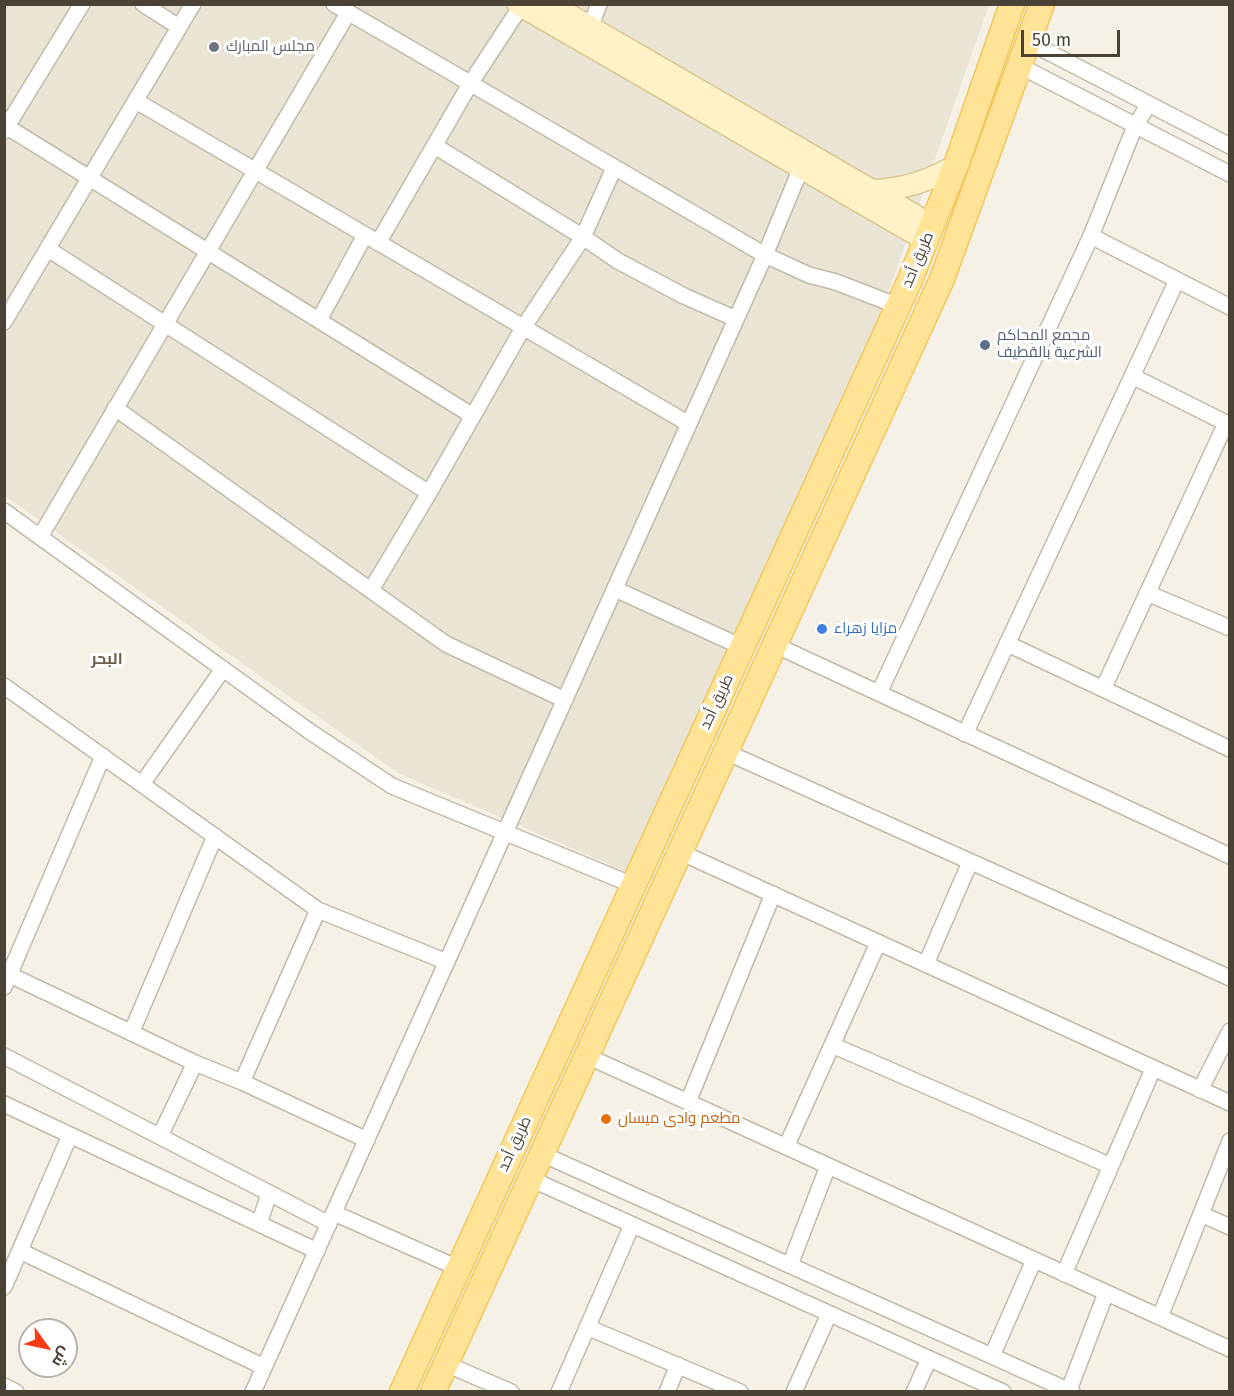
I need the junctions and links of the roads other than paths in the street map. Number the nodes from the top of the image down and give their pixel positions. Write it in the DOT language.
graph roads {
  1 [pos="82,4"];
  2 [pos="143,4"];
  3 [pos="193,4"];
  4 [pos="334,4"];
  5 [pos="550,4"];
  6 [pos="599,4"];
  7 [pos="1012,4"];
  8 [pos="1042,4"];
  9 [pos="520,5"];
  10 [pos="348,13"];
  11 [pos="179,27"];
  12 [pos="590,28"];
  13 [pos="1029,42"];
  14 [pos="1020,66"];
  15 [pos="470,84"];
  16 [pos="136,101"];
  17 [pos="1149,104"];
  18 [pos="1135,126"];
  19 [pos="5,127"];
  20 [pos="1228,141"];
  21 [pos="435,146"];
  22 [pos="956,165"];
  23 [pos="614,168"];
  24 [pos="801,168"];
  25 [pos="255,171"];
  26 [pos="1230,174"];
  27 [pos="90,178"];
  28 [pos="872,191"];
  29 [pos="929,233"];
  30 [pos="1091,236"];
  31 [pos="583,237"];
  32 [pos="372,239"];
  33 [pos="48,249"];
  34 [pos="208,251"];
  35 [pos="765,255"];
  36 [pos="1177,280"];
  37 [pos="898,306"];
  38 [pos="1230,307"];
  39 [pos="736,319"];
  40 [pos="319,320"];
  41 [pos="4,322"];
  42 [pos="164,325"];
  43 [pos="523,328"];
  44 [pos="1132,376"];
  45 [pos="116,408"];
  46 [pos="473,416"];
  47 [pos="688,424"];
  48 [pos="1228,424"];
  49 [pos="429,493"];
  50 [pos="4,511"];
  51 [pos="40,537"];
  52 [pos="615,589"];
  53 [pos="371,590"];
  54 [pos="1147,593"];
  55 [pos="1230,628"];
  56 [pos="1008,644"];
  57 [pos="775,645"];
  58 [pos="742,647"];
  59 [pos="223,669"];
  60 [pos="4,686"];
  61 [pos="1103,689"];
  62 [pos="879,693"];
  63 [pos="565,700"];
  64 [pos="965,734"];
  65 [pos="1230,749"];
  66 [pos="726,752"];
  67 [pos="103,756"];
  68 [pos="142,784"];
  69 [pos="505,833"];
  70 [pos="214,836"];
  71 [pos="680,852"];
  72 [pos="1230,856"];
  73 [pos="969,862"];
  74 [pos="633,885"];
  75 [pos="773,894"];
  76 [pos="318,910"];
  77 [pos="878,943"];
  78 [pos="447,963"];
  79 [pos="926,964"];
  80 [pos="1230,978"];
  81 [pos="7,981"];
  82 [pos="132,1031"];
  83 [pos="1230,1031"];
  84 [pos="832,1045"];
  85 [pos="4,1056"];
  86 [pos="587,1056"];
  87 [pos="195,1063"];
  88 [pos="1153,1069"];
  89 [pos="242,1082"];
  90 [pos="1200,1090"];
  91 [pos="688,1102"];
  92 [pos="1230,1103"];
  93 [pos="4,1104"];
  94 [pos="70,1135"];
  95 [pos="160,1136"];
  96 [pos="367,1140"];
  97 [pos="1230,1141"];
  98 [pos="786,1147"];
  99 [pos="542,1154"];
  100 [pos="828,1166"];
  101 [pos="1111,1166"];
  102 [pos="531,1179"];
  103 [pos="269,1194"];
  104 [pos="1201,1214"];
  105 [pos="331,1219"];
  106 [pos="259,1224"];
  107 [pos="632,1225"];
  108 [pos="1230,1227"];
  109 [pos="20,1251"];
  110 [pos="317,1251"];
  111 [pos="1034,1260"];
  112 [pos="790,1265"];
  113 [pos="458,1268"];
  114 [pos="1064,1274"];
  115 [pos="4,1287"];
  116 [pos="1106,1293"];
  117 [pos="830,1314"];
  118 [pos="1160,1317"];
  119 [pos="587,1327"];
  120 [pos="1230,1349"];
  121 [pos="992,1356"];
  122 [pos="929,1359"];
  123 [pos="446,1364"];
  124 [pos="678,1365"];
  125 [pos="264,1367"];
  126 [pos="4,1386"];
  127 [pos="1070,1391"];
  128 [pos="16,1392"];
  129 [pos="253,1392"];
  130 [pos="402,1392"];
  131 [pos="434,1392"];
  132 [pos="511,1392"];
  133 [pos="559,1392"];
  134 [pos="667,1392"];
  135 [pos="740,1392"];
  136 [pos="794,1392"];
  137 [pos="914,1392"];
  138 [pos="1003,1392"];
  1 -- 19 [label="street"];
  2 -- 11 [label="street"];
  3 -- 11 [label="street"];
  4 -- 10 [label="street"];
  5 -- 12 [label="street"];
  6 -- 12 [label="street"];
  7 -- 22 [label="main road, طريق أحد"];
  8 -- 13 [label="main road, طريق أحد"];
  9 -- 15 [label="street"];
  9 -- 24 [label="street"];
  10 -- 15 [label="street"];
  10 -- 25 [label="street"];
  11 -- 16 [label="street"];
  12 -- 28 [label="street"];
  13 -- 14 [label="main road, طريق أحد"];
  13 -- 17 [label="street"];
  14 -- 18 [label="street"];
  14 -- 57 [label="main road, طريق أحد"];
  15 -- 21 [label="street"];
  15 -- 23 [label="street"];
  16 -- 25 [label="street"];
  16 -- 27 [label="street"];
  17 -- 18 [label="street"];
  17 -- 20 [label="street"];
  18 -- 26 [label="street"];
  18 -- 30 [label="street"];
  19 -- 27 [label="street"];
  21 -- 31 [label="street"];
  21 -- 32 [label="street"];
  22 -- 28 [label="street"];
  22 -- 29 [label="main road, طريق أحد"];
  23 -- 31 [label="street"];
  23 -- 35 [label="street"];
  24 -- 29 [label="street"];
  24 -- 35 [label="street"];
  25 -- 32 [label="street"];
  25 -- 34 [label="street"];
  27 -- 33 [label="street"];
  27 -- 34 [label="street"];
  28 -- 29 [label="street"];
  29 -- 37 [label="main road, طريق أحد"];
  30 -- 36 [label="street"];
  30 -- 62 [label="street"];
  31 -- 39 [label="street"];
  31 -- 43 [label="street"];
  32 -- 40 [label="street"];
  32 -- 43 [label="street"];
  33 -- 41 [label="street"];
  33 -- 42 [label="street"];
  34 -- 40 [label="street"];
  34 -- 42 [label="street"];
  35 -- 37 [label="street"];
  35 -- 39 [label="street"];
  36 -- 38 [label="street"];
  36 -- 44 [label="street"];
  37 -- 58 [label="main road, طريق أحد"];
  39 -- 47 [label="street"];
  40 -- 46 [label="street"];
  42 -- 45 [label="street"];
  42 -- 49 [label="street"];
  43 -- 46 [label="street"];
  43 -- 47 [label="street"];
  44 -- 48 [label="street"];
  44 -- 56 [label="street"];
  45 -- 51 [label="street"];
  45 -- 53 [label="street"];
  46 -- 49 [label="street"];
  47 -- 52 [label="street"];
  48 -- 54 [label="street"];
  49 -- 53 [label="street"];
  50 -- 51 [label="street"];
  51 -- 59 [label="street"];
  52 -- 58 [label="street"];
  52 -- 63 [label="street"];
  53 -- 63 [label="street"];
  54 -- 55 [label="street"];
  54 -- 61 [label="street"];
  56 -- 61 [label="street"];
  56 -- 64 [label="street"];
  57 -- 62 [label="street"];
  57 -- 66 [label="main road, طريق أحد"];
  58 -- 74 [label="main road, طريق أحد"];
  59 -- 68 [label="street"];
  59 -- 69 [label="street"];
  60 -- 67 [label="street"];
  61 -- 65 [label="street"];
  62 -- 64 [label="street"];
  63 -- 69 [label="street"];
  64 -- 72 [label="street"];
  66 -- 71 [label="main road, طريق أحد"];
  66 -- 73 [label="street"];
  67 -- 68 [label="street"];
  67 -- 81 [label="street"];
  68 -- 70 [label="street"];
  69 -- 74 [label="street"];
  69 -- 78 [label="street"];
  70 -- 76 [label="street"];
  70 -- 82 [label="street"];
  71 -- 75 [label="street"];
  71 -- 86 [label="main road, طريق أحد"];
  73 -- 79 [label="street"];
  73 -- 80 [label="street"];
  74 -- 113 [label="main road, طريق أحد"];
  75 -- 77 [label="street"];
  75 -- 91 [label="street"];
  76 -- 78 [label="street"];
  76 -- 89 [label="street"];
  77 -- 79 [label="street"];
  77 -- 84 [label="street"];
  78 -- 96 [label="street"];
  79 -- 88 [label="street"];
  81 -- 82 [label="street"];
  82 -- 87 [label="street"];
  83 -- 90 [label="street"];
  84 -- 98 [label="street"];
  84 -- 101 [label="street"];
  85 -- 95 [label="street"];
  86 -- 91 [label="street"];
  86 -- 99 [label="main road, طريق أحد"];
  87 -- 89 [label="street"];
  87 -- 95 [label="street"];
  88 -- 90 [label="street"];
  88 -- 101 [label="street"];
  89 -- 96 [label="street"];
  90 -- 92 [label="street"];
  91 -- 98 [label="street"];
  93 -- 94 [label="street"];
  94 -- 106 [label="street"];
  94 -- 109 [label="street"];
  95 -- 103 [label="street"];
  96 -- 105 [label="street"];
  97 -- 104 [label="street"];
  98 -- 100 [label="street"];
  99 -- 102 [label="main road, طريق أحد"];
  99 -- 112 [label="street"];
  100 -- 111 [label="street"];
  100 -- 112 [label="street"];
  101 -- 114 [label="street"];
  102 -- 107 [label="street"];
  102 -- 123 [label="main road, طريق أحد"];
  103 -- 105 [label="street"];
  103 -- 106 [label="street"];
  104 -- 108 [label="street"];
  104 -- 118 [label="street"];
  105 -- 110 [label="street"];
  105 -- 113 [label="street"];
  106 -- 110 [label="street"];
  107 -- 117 [label="street"];
  107 -- 119 [label="street"];
  109 -- 115 [label="street"];
  109 -- 125 [label="street"];
  110 -- 125 [label="street"];
  111 -- 114 [label="street"];
  111 -- 121 [label="street"];
  112 -- 121 [label="street"];
  113 -- 130 [label="main road, طريق أحد"];
  114 -- 116 [label="street"];
  116 -- 118 [label="street"];
  116 -- 127 [label="street"];
  117 -- 122 [label="street"];
  117 -- 136 [label="street"];
  118 -- 120 [label="street"];
  119 -- 124 [label="street"];
  119 -- 133 [label="street"];
  121 -- 127 [label="street"];
  122 -- 137 [label="street"];
  122 -- 138 [label="street"];
  123 -- 131 [label="main road, طريق أحد"];
  123 -- 132 [label="street"];
  124 -- 134 [label="street"];
  124 -- 135 [label="street"];
  125 -- 129 [label="street"];
  126 -- 128 [label="street"];
}
